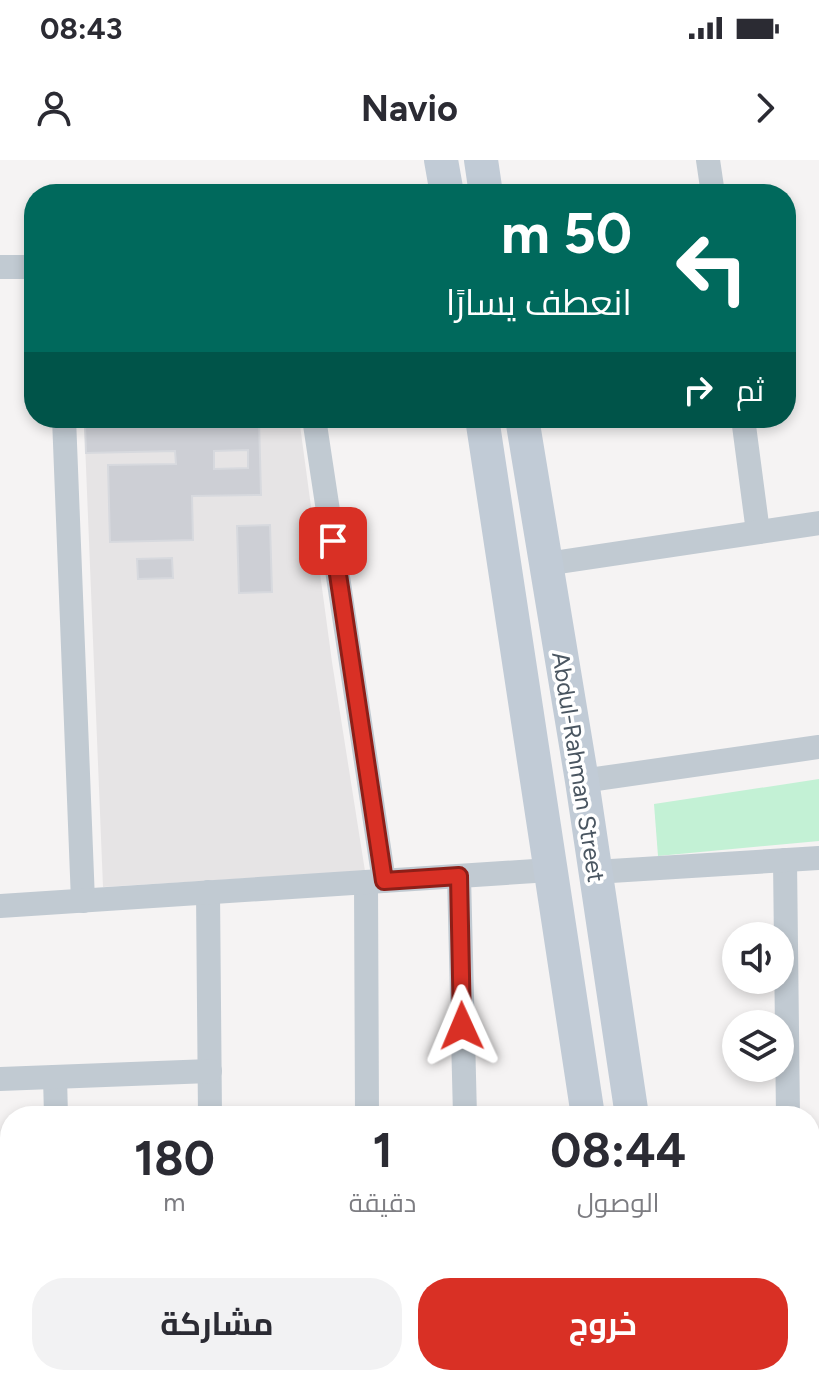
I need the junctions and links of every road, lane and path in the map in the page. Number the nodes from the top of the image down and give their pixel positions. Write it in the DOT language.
graph roads {
  1 [pos="441,160"];
  2 [pos="481,160"];
  3 [pos="708,160"];
  4 [pos="445,184"];
  5 [pos="485,184"];
  6 [pos="712,184"];
  7 [pos="0,267"];
  8 [pos="24,267"];
  9 [pos="64,428"];
  10 [pos="315,428"];
  11 [pos="484,428"];
  12 [pos="524,428"];
  13 [pos="744,428"];
  14 [pos="819,523"];
  15 [pos="758,532"];
  16 [pos="546,564"];
  17 [pos="819,747"];
  18 [pos="582,781"];
  19 [pos="819,858"];
  20 [pos="785,860"];
  21 [pos="550,870"];
  22 [pos="595,872"];
  23 [pos="459,876"];
  24 [pos="375,881"];
  25 [pos="208,892"];
  26 [pos="83,901"];
  27 [pos="0,906"];
  28 [pos="210,1071"];
  29 [pos="55,1077"];
  30 [pos="0,1079"];
  31 [pos="56,1106"];
  32 [pos="210,1106"];
  33 [pos="367,1106"];
  34 [pos="465,1106"];
  35 [pos="586,1106"];
  36 [pos="630,1106"];
  37 [pos="788,1106"];
  1 -- 4 [label="main road"];
  2 -- 5 [label="main road"];
  3 -- 6 [label="street"];
  7 -- 8 [label="street"];
  9 -- 26 [label="street"];
  10 -- 24 [label="street"];
  11 -- 21 [label="main road, Abdul-Rahman Street"];
  12 -- 16 [label="main road, Abdul-Rahman Street"];
  13 -- 15 [label="street"];
  14 -- 15 [label="street"];
  15 -- 16 [label="street"];
  16 -- 18 [label="main road, Abdul-Rahman Street"];
  17 -- 18 [label="street"];
  18 -- 22 [label="main road, Abdul-Rahman Street"];
  19 -- 20 [label="street"];
  20 -- 22 [label="street"];
  20 -- 37 [label="street"];
  21 -- 23 [label="street"];
  21 -- 35 [label="main road, Abdul-Rahman Street"];
  22 -- 36 [label="main road, Abdul-Rahman Street"];
  23 -- 24 [label="street"];
  23 -- 34 [label="street"];
  24 -- 25 [label="street"];
  24 -- 33 [label="street"];
  25 -- 26 [label="street"];
  25 -- 28 [label="street"];
  26 -- 27 [label="street"];
  28 -- 29 [label="street"];
  28 -- 32 [label="street"];
  29 -- 30 [label="street"];
  29 -- 31 [label="street"];
}
